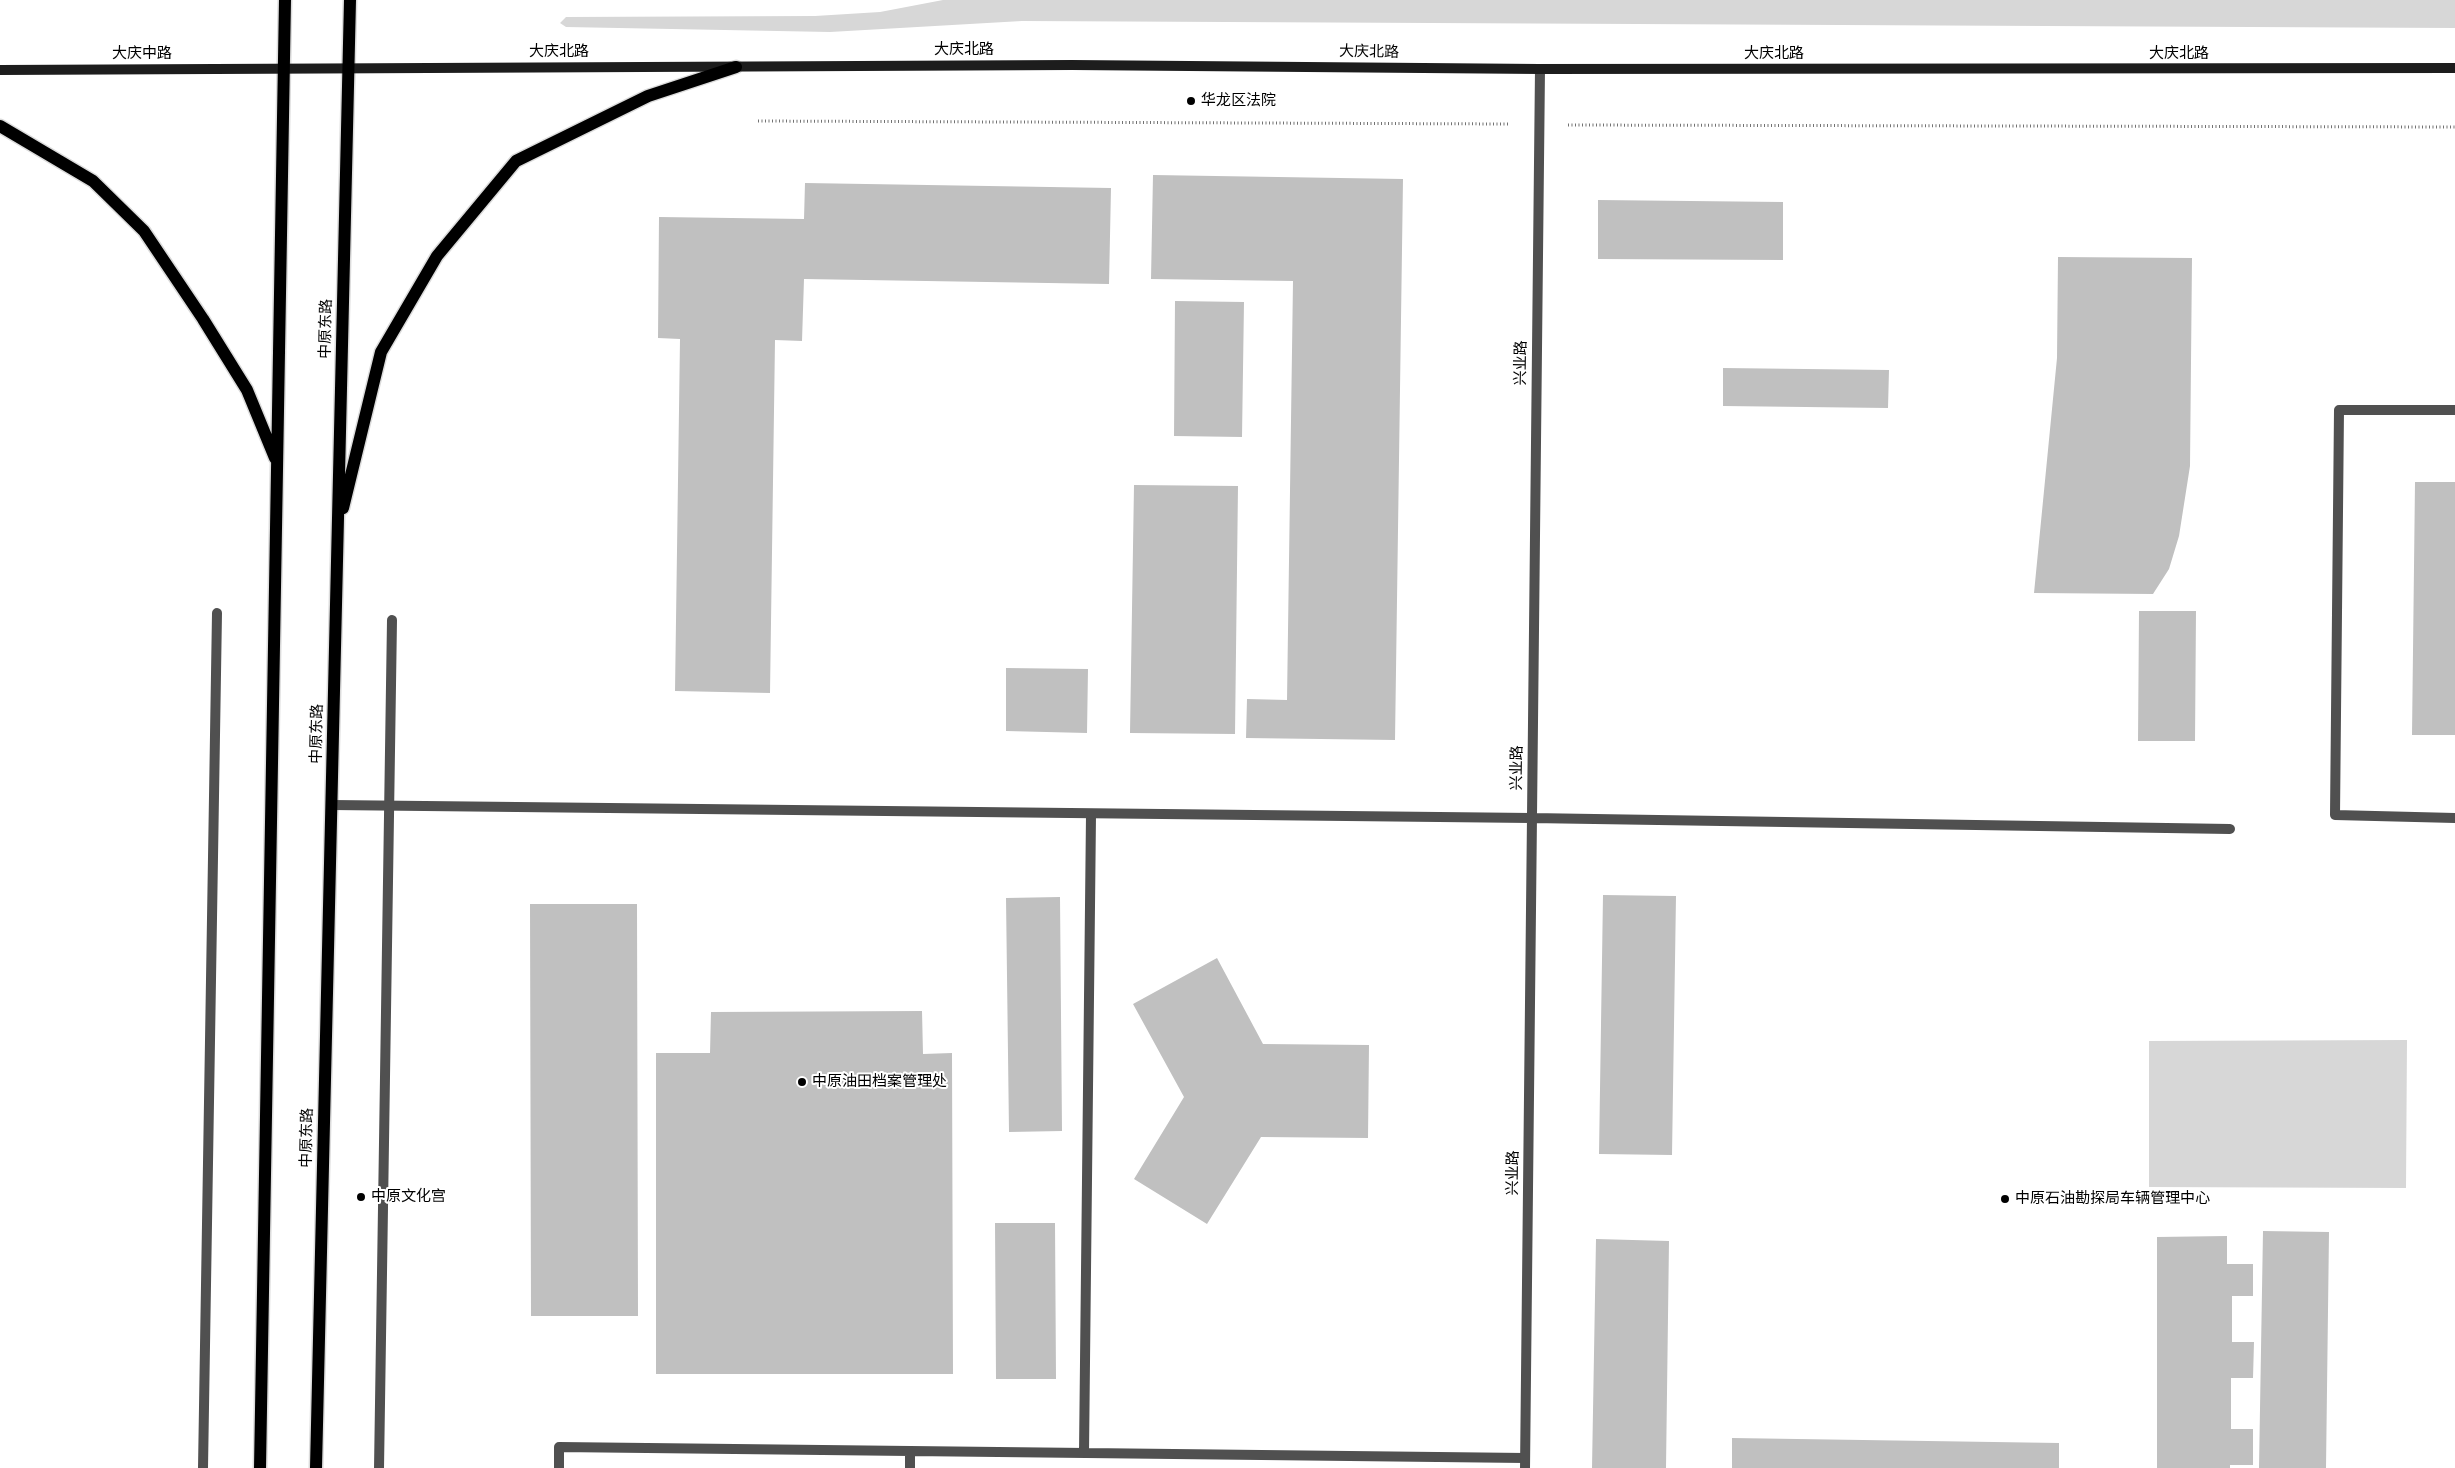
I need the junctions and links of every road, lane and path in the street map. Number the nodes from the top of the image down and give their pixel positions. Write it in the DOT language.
graph roads {
  1 [pos="285,0"];
  2 [pos="350,0"];
  3 [pos="736,66"];
  4 [pos="283,68"];
  5 [pos="348,68"];
  6 [pos="2455,68"];
  7 [pos="1540,69"];
  8 [pos="0,70"];
  9 [pos="758,120"];
  10 [pos="1539,124"];
  11 [pos="0,126"];
  12 [pos="2455,127"];
  13 [pos="2455,410"];
  14 [pos="277,463"];
  15 [pos="337,532"];
  16 [pos="216,613"];
  17 [pos="392,620"];
  18 [pos="332,805"];
  19 [pos="390,806"];
  20 [pos="1091,815"];
  21 [pos="1531,818"];
  22 [pos="2455,818"];
  23 [pos="2230,829"];
  24 [pos="910,1451"];
  25 [pos="1084,1453"];
  26 [pos="1525,1463"];
  27 [pos="203,1468"];
  28 [pos="260,1468"];
  29 [pos="316,1468"];
  30 [pos="379,1468"];
  31 [pos="559,1468"];
  32 [pos="910,1468"];
  1 -- 4 [label="main road"];
  2 -- 5 [label="main road, 中原东路"];
  3 -- 5 [label="main road, 大庆北路"];
  3 -- 7 [label="main road, 大庆北路"];
  3 -- 15 [label="main road"];
  4 -- 5 [label="main road, 大庆北路"];
  4 -- 8 [label="main road, 大庆中路"];
  4 -- 14 [label="main road"];
  5 -- 15 [label="main road, 中原东路"];
  6 -- 7 [label="main road, 大庆北路"];
  7 -- 10 [label="street, 兴业路"];
  9 -- 10 [label="path"];
  10 -- 12 [label="path"];
  10 -- 21 [label="street, 兴业路"];
  11 -- 14 [label="main road"];
  13 -- 22 [label="street"];
  14 -- 28 [label="main road"];
  15 -- 18 [label="main road, 中原东路"];
  16 -- 27 [label="street"];
  17 -- 19 [label="street"];
  18 -- 19 [label="street"];
  18 -- 29 [label="main road, 中原东路"];
  19 -- 20 [label="street"];
  19 -- 30 [label="street"];
  20 -- 21 [label="street"];
  20 -- 25 [label="street"];
  21 -- 23 [label="street"];
  21 -- 26 [label="street, 兴业路"];
  24 -- 25 [label="street"];
  24 -- 31 [label="street"];
  24 -- 32 [label="street"];
  25 -- 26 [label="street"];
}
